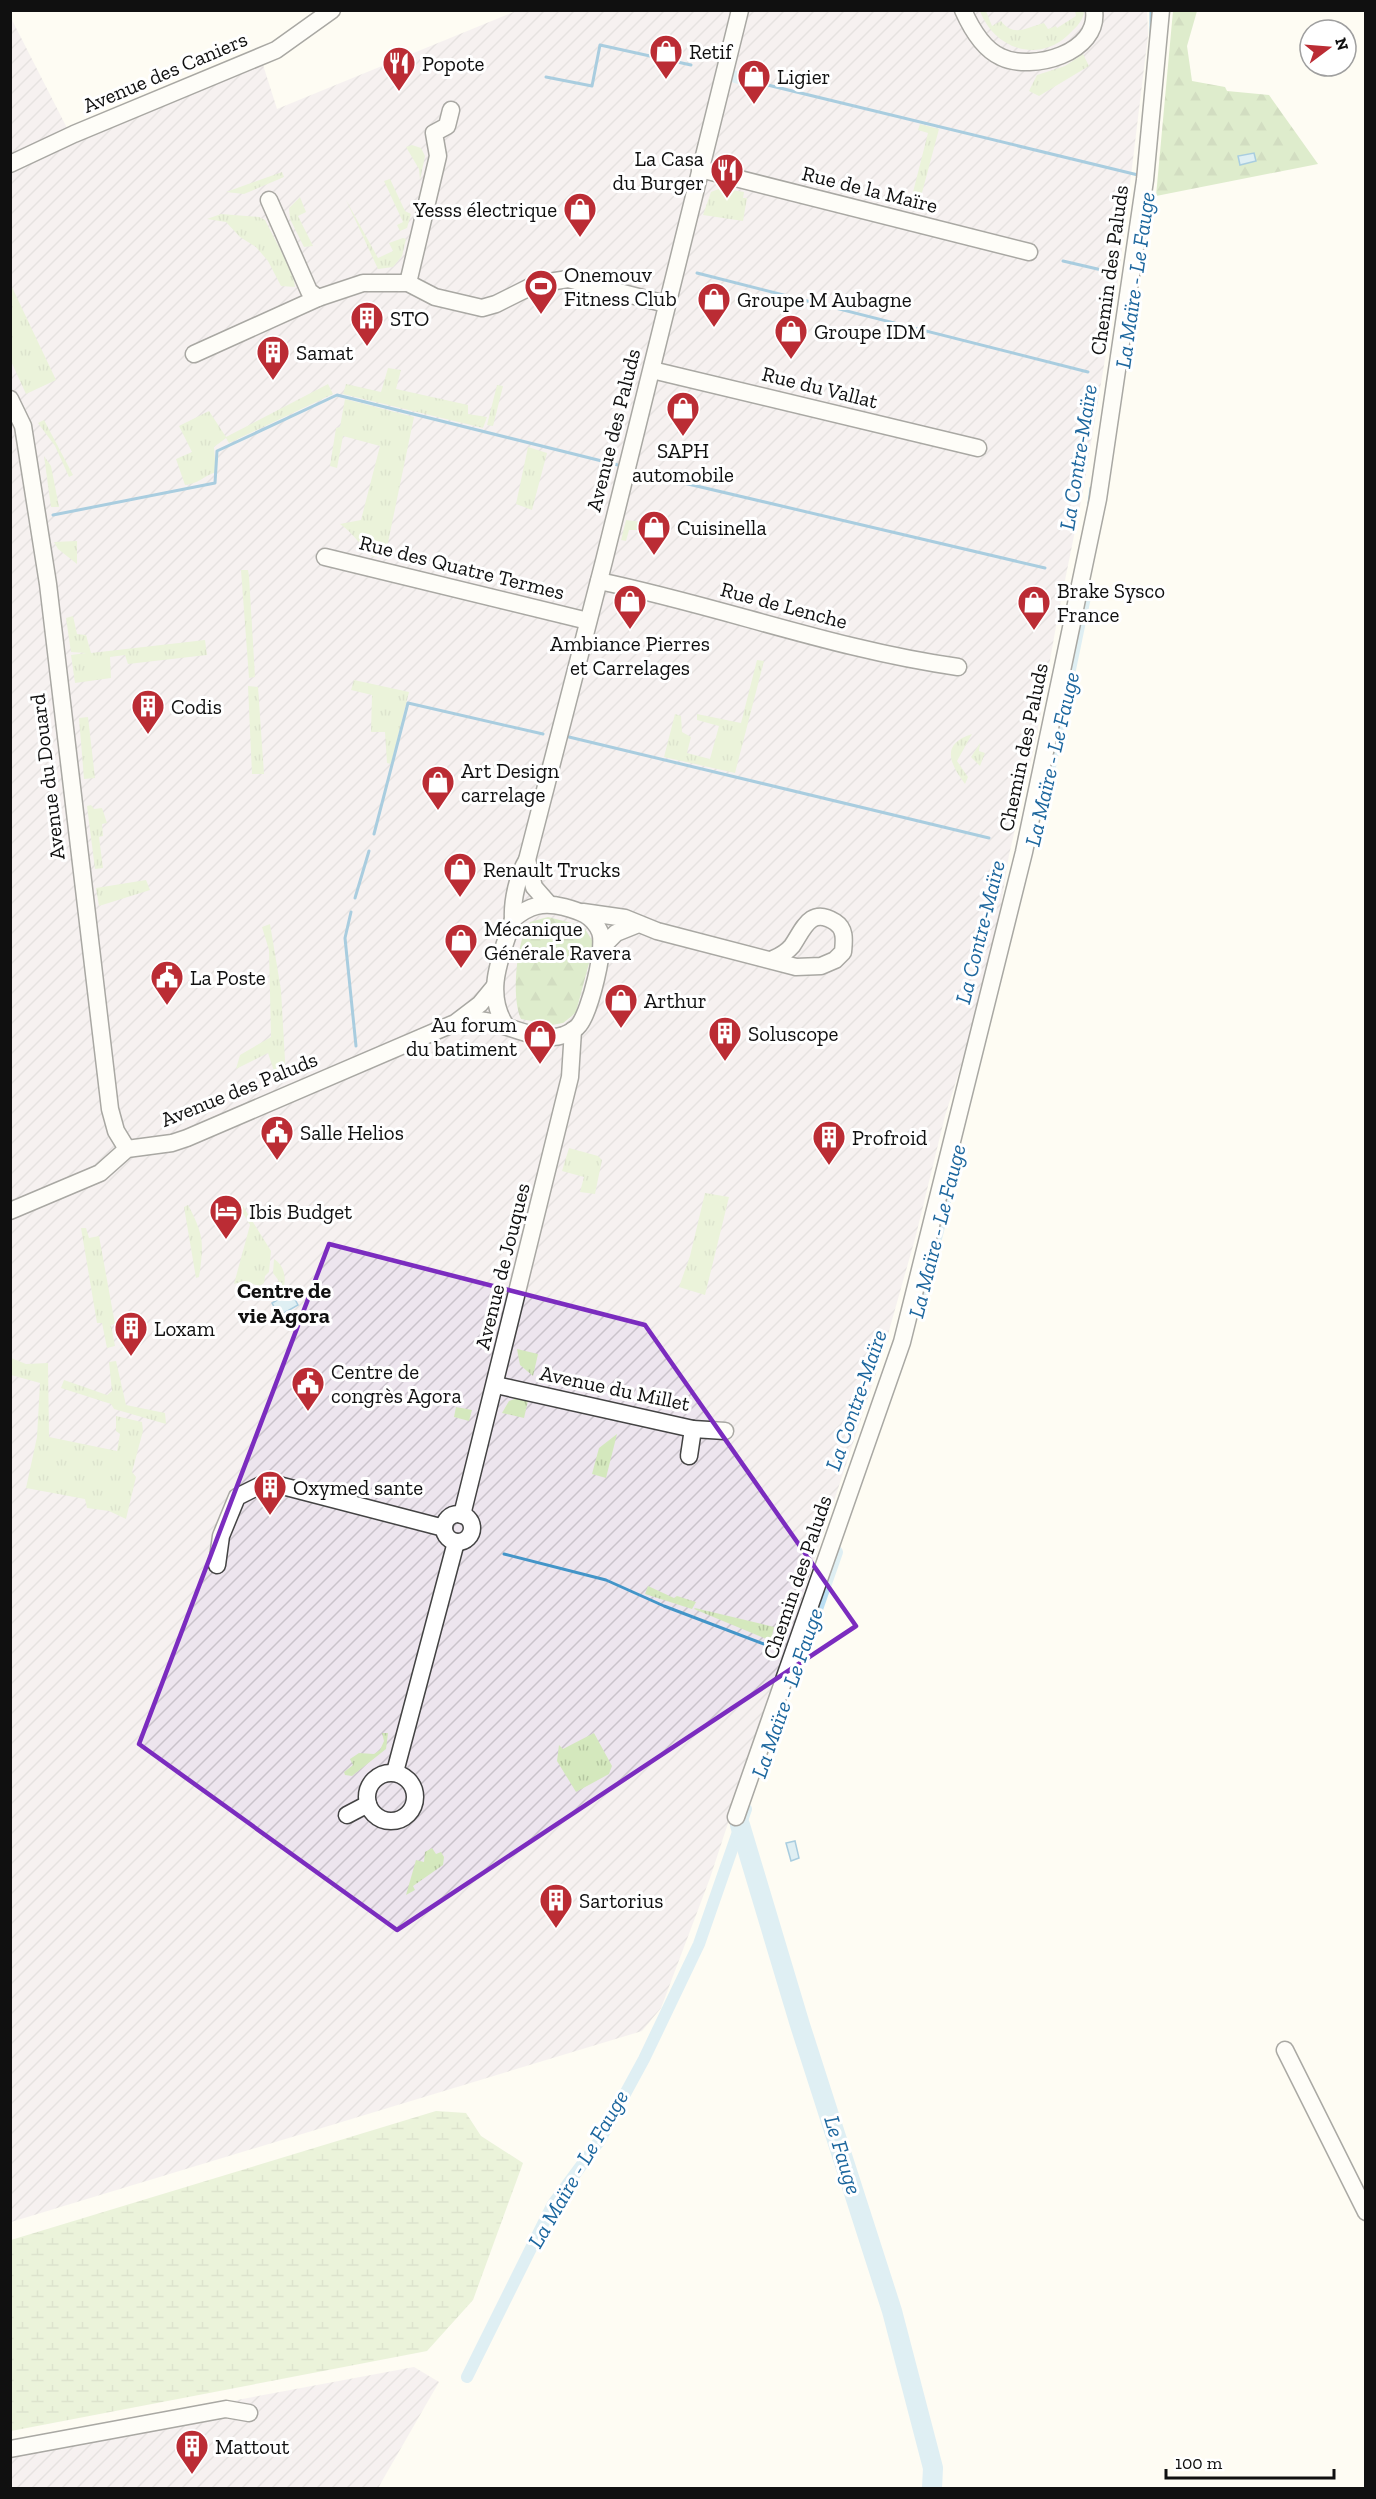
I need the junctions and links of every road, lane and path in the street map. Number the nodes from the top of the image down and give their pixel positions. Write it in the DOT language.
graph roads {
  1 [pos="332,10"];
  2 [pos="740,10"];
  3 [pos="963,10"];
  4 [pos="1094,10"];
  5 [pos="1161,10"];
  6 [pos="451,110"];
  7 [pos="74,134"];
  8 [pos="10,153"];
  9 [pos="10,164"];
  10 [pos="700,169"];
  11 [pos="269,200"];
  12 [pos="1029,252"];
  13 [pos="408,283"];
  14 [pos="318,298"];
  15 [pos="666,304"];
  16 [pos="194,354"];
  17 [pos="652,370"];
  18 [pos="10,399"];
  19 [pos="978,448"];
  20 [pos="325,557"];
  21 [pos="599,581"];
  22 [pos="588,621"];
  23 [pos="958,668"];
  24 [pos="527,860"];
  25 [pos="548,903"];
  26 [pos="583,912"];
  27 [pos="513,919"];
  28 [pos="636,925"];
  29 [pos="602,947"];
  30 [pos="772,959"];
  31 [pos="494,987"];
  32 [pos="455,1023"];
  33 [pos="506,1026"];
  34 [pos="573,1030"];
  35 [pos="553,1038"];
  36 [pos="569,1062"];
  37 [pos="127,1149"];
  38 [pos="10,1211"];
  39 [pos="496,1385"];
  40 [pos="693,1429"];
  41 [pos="725,1431"];
  42 [pos="689,1455"];
  43 [pos="462,1515"];
  44 [pos="444,1528"];
  45 [pos="456,1542"];
  46 [pos="217,1565"];
  47 [pos="395,1772"];
  48 [pos="368,1804"];
  49 [pos="347,1815"];
  50 [pos="736,1816"];
  51 [pos="1285,2050"];
  52 [pos="1365,2212"];
  53 [pos="249,2413"];
  54 [pos="10,2449"];
  1 -- 7 [label="street, Avenue des Caniers"];
  2 -- 10 [label="street, Avenue des Paluds"];
  3 -- 4 [label="street"];
  5 -- 50 [label="street, Chemin des Paluds"];
  6 -- 13 [label="street"];
  7 -- 8 [label="street, Avenue des Caniers"];
  7 -- 9 [label="street, Avenue des Caniers"];
  10 -- 12 [label="street, Rue de la Maïre"];
  10 -- 15 [label="street, Avenue des Paluds"];
  11 -- 14 [label="street"];
  13 -- 14 [label="street"];
  13 -- 15 [label="street"];
  14 -- 16 [label="street"];
  15 -- 17 [label="street, Avenue des Paluds"];
  17 -- 19 [label="street, Rue du Vallat"];
  17 -- 21 [label="street, Avenue des Paluds"];
  18 -- 37 [label="street, Avenue du Douard"];
  20 -- 22 [label="street, Rue des Quatre Termes"];
  21 -- 22 [label="street, Avenue des Paluds"];
  21 -- 23 [label="street, Rue de Lenche"];
  22 -- 24 [label="street, Avenue des Paluds"];
  24 -- 25 [label="street"];
  24 -- 27 [label="street, Avenue des Paluds"];
  25 -- 26 [label="street"];
  25 -- 27 [label="street"];
  26 -- 28 [label="street"];
  26 -- 29 [label="street"];
  27 -- 31 [label="street, Avenue des Paluds"];
  28 -- 29 [label="street"];
  28 -- 30 [label="street"];
  29 -- 34 [label="street, Avenue de Jouques"];
  31 -- 32 [label="street, Avenue des Paluds"];
  31 -- 33 [label="street, Avenue des Paluds"];
  32 -- 33 [label="street, Avenue des Paluds"];
  32 -- 37 [label="street, Avenue des Paluds"];
  33 -- 35 [label="street, Avenue des Paluds"];
  34 -- 35 [label="street"];
  34 -- 36 [label="street, Avenue de Jouques"];
  35 -- 36 [label="street"];
  36 -- 39 [label="street, Avenue de Jouques"];
  37 -- 38 [label="street"];
  39 -- 40 [label="street, Avenue du Millet"];
  39 -- 43 [label="street, Avenue de Jouques"];
  40 -- 41 [label="street, Avenue du Millet"];
  40 -- 42 [label="street"];
  43 -- 44 [label="street"];
  43 -- 45 [label="street"];
  44 -- 45 [label="street"];
  44 -- 46 [label="street"];
  45 -- 47 [label="street"];
  47 -- 48 [label="street"];
  47 -- 48 [label="street"];
  48 -- 49 [label="street"];
  51 -- 52 [label="street"];
  53 -- 54 [label="street"];
}
